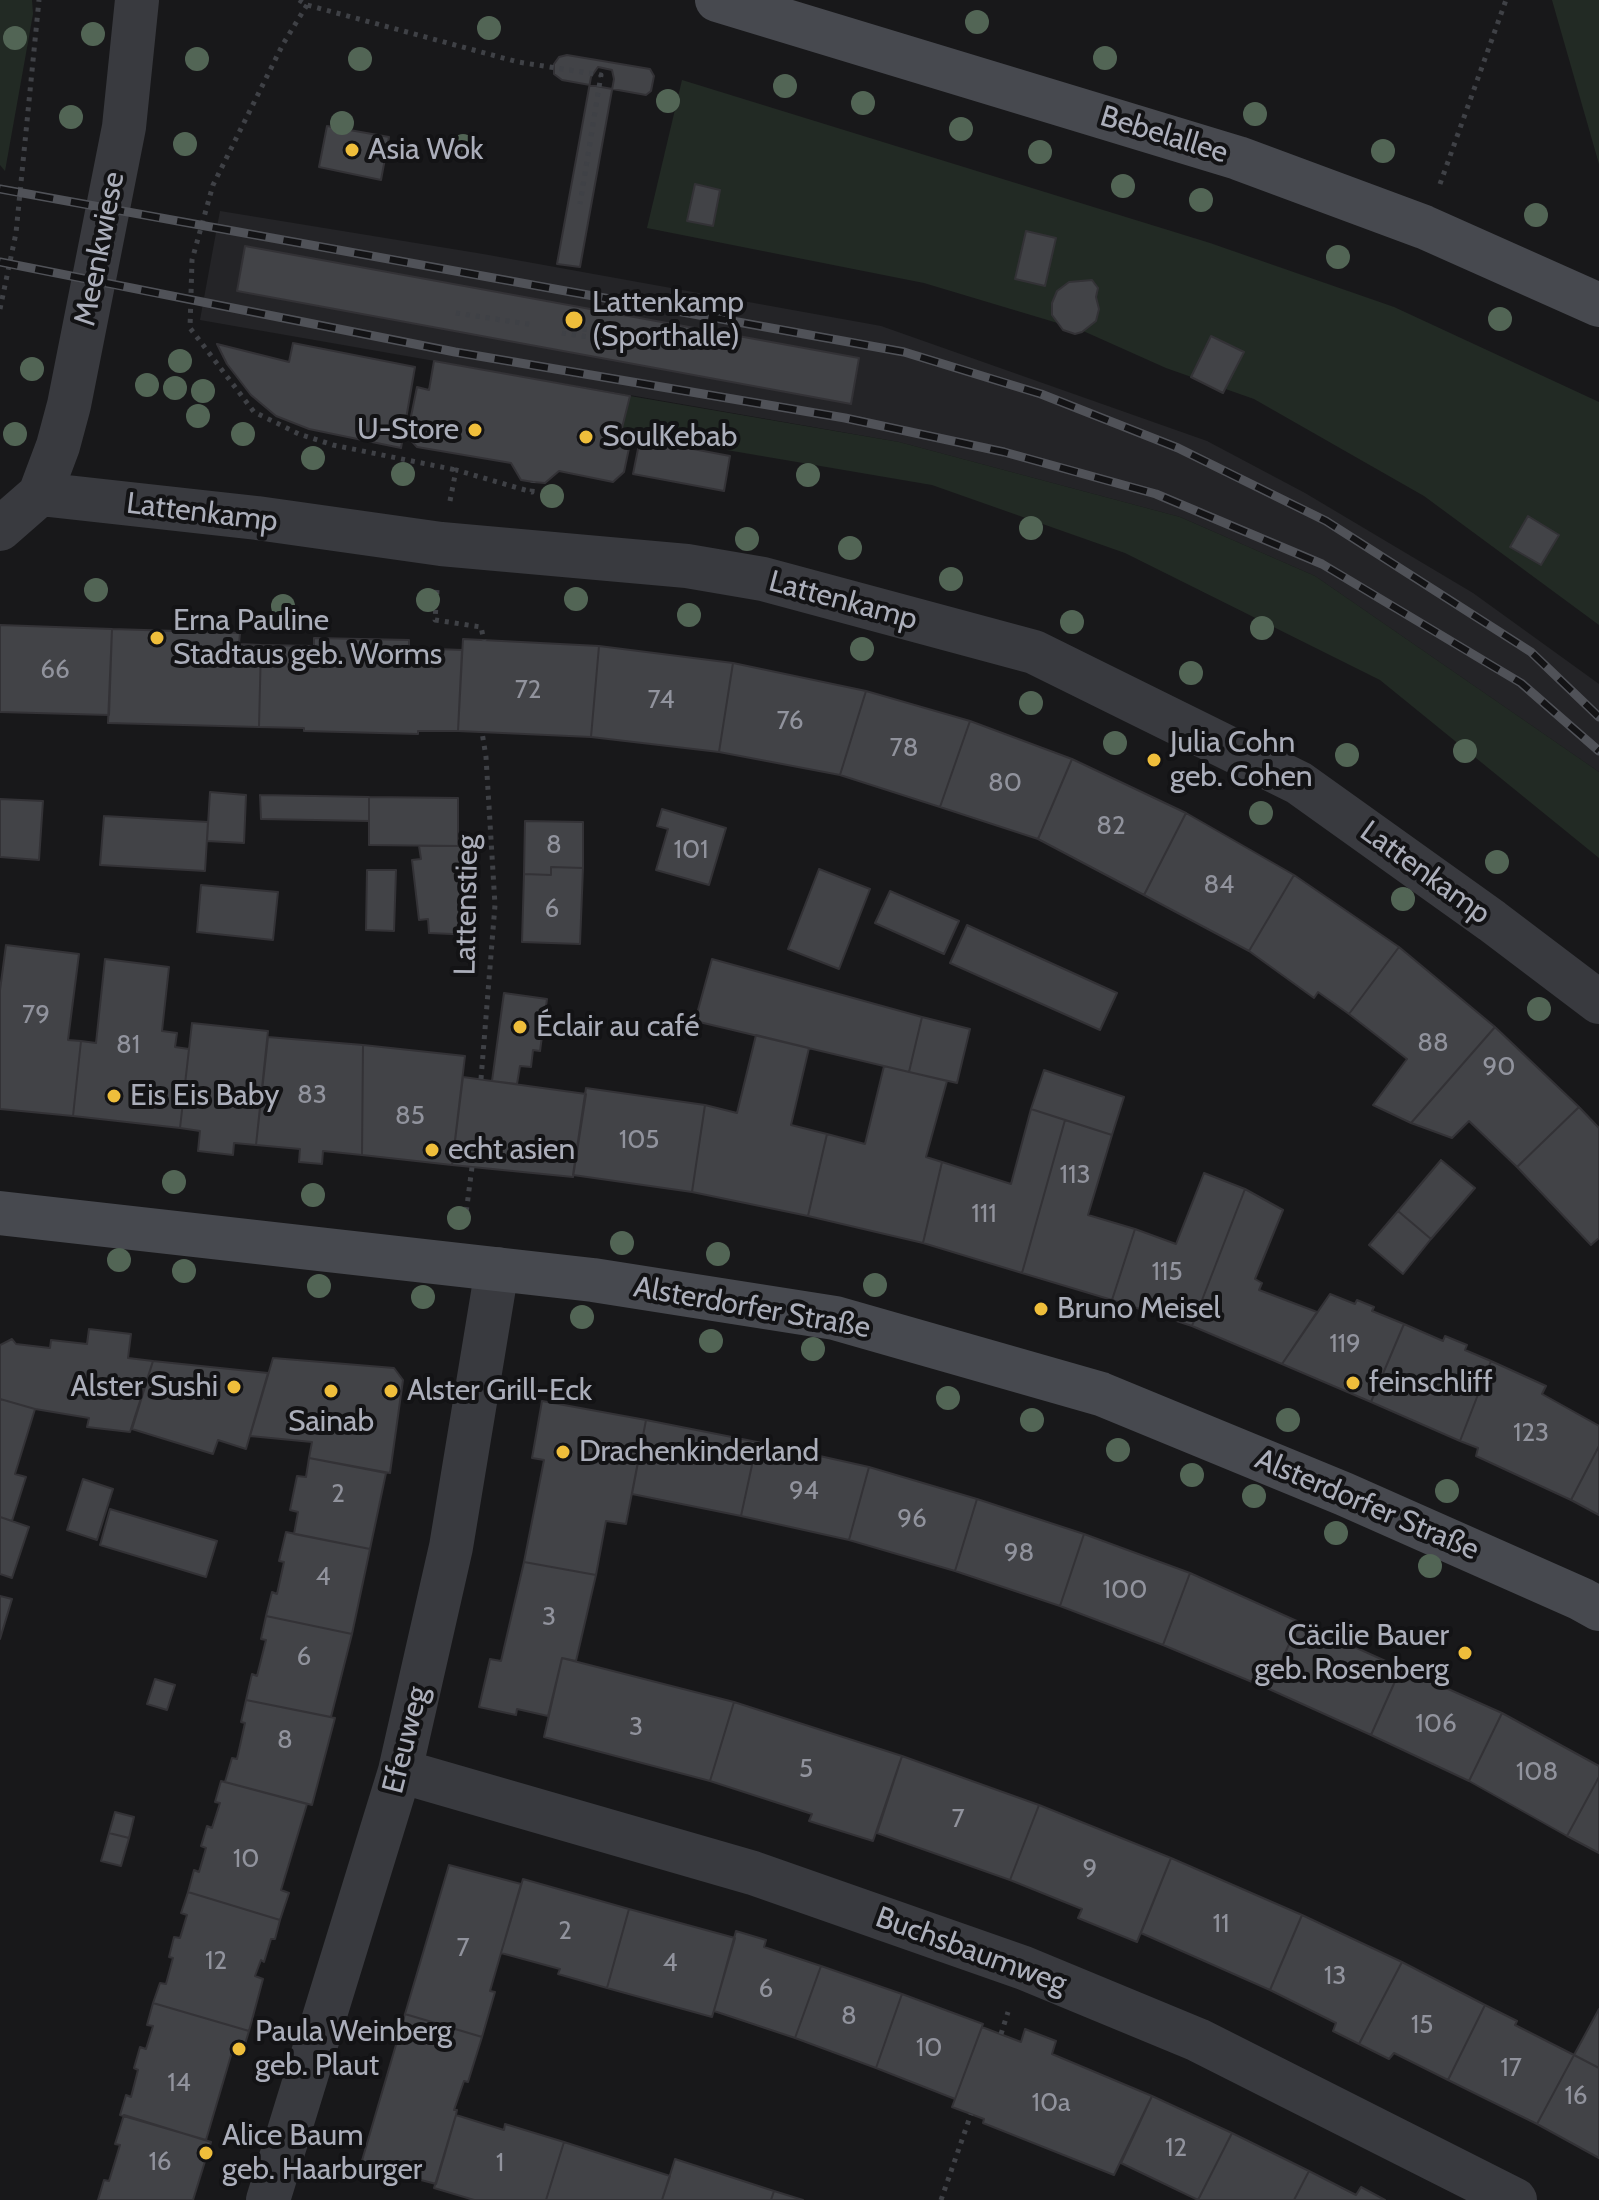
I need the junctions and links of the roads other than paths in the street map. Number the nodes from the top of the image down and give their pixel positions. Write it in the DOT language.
graph roads {
  1 [pos="137,0"];
  2 [pos="717,0"];
  3 [pos="1599,305"];
  4 [pos="40,494"];
  5 [pos="0,529"];
  6 [pos="1599,1002"];
  7 [pos="0,1213"];
  8 [pos="497,1269"];
  9 [pos="1599,1609"];
  10 [pos="400,1771"];
  11 [pos="268,2200"];
  12 [pos="1515,2200"];
  1 -- 4 [label="street, Meenkwiese"];
  2 -- 3 [label="street, Bebelallee"];
  4 -- 5 [label="street"];
  4 -- 6 [label="street, Lattenkamp"];
  7 -- 8 [label="street, Alsterdorfer Straße"];
  8 -- 9 [label="street, Alsterdorfer Straße"];
  8 -- 10 [label="street, Efeuweg"];
  10 -- 11 [label="street, Efeuweg"];
  10 -- 12 [label="street, Buchsbaumweg"];
}
